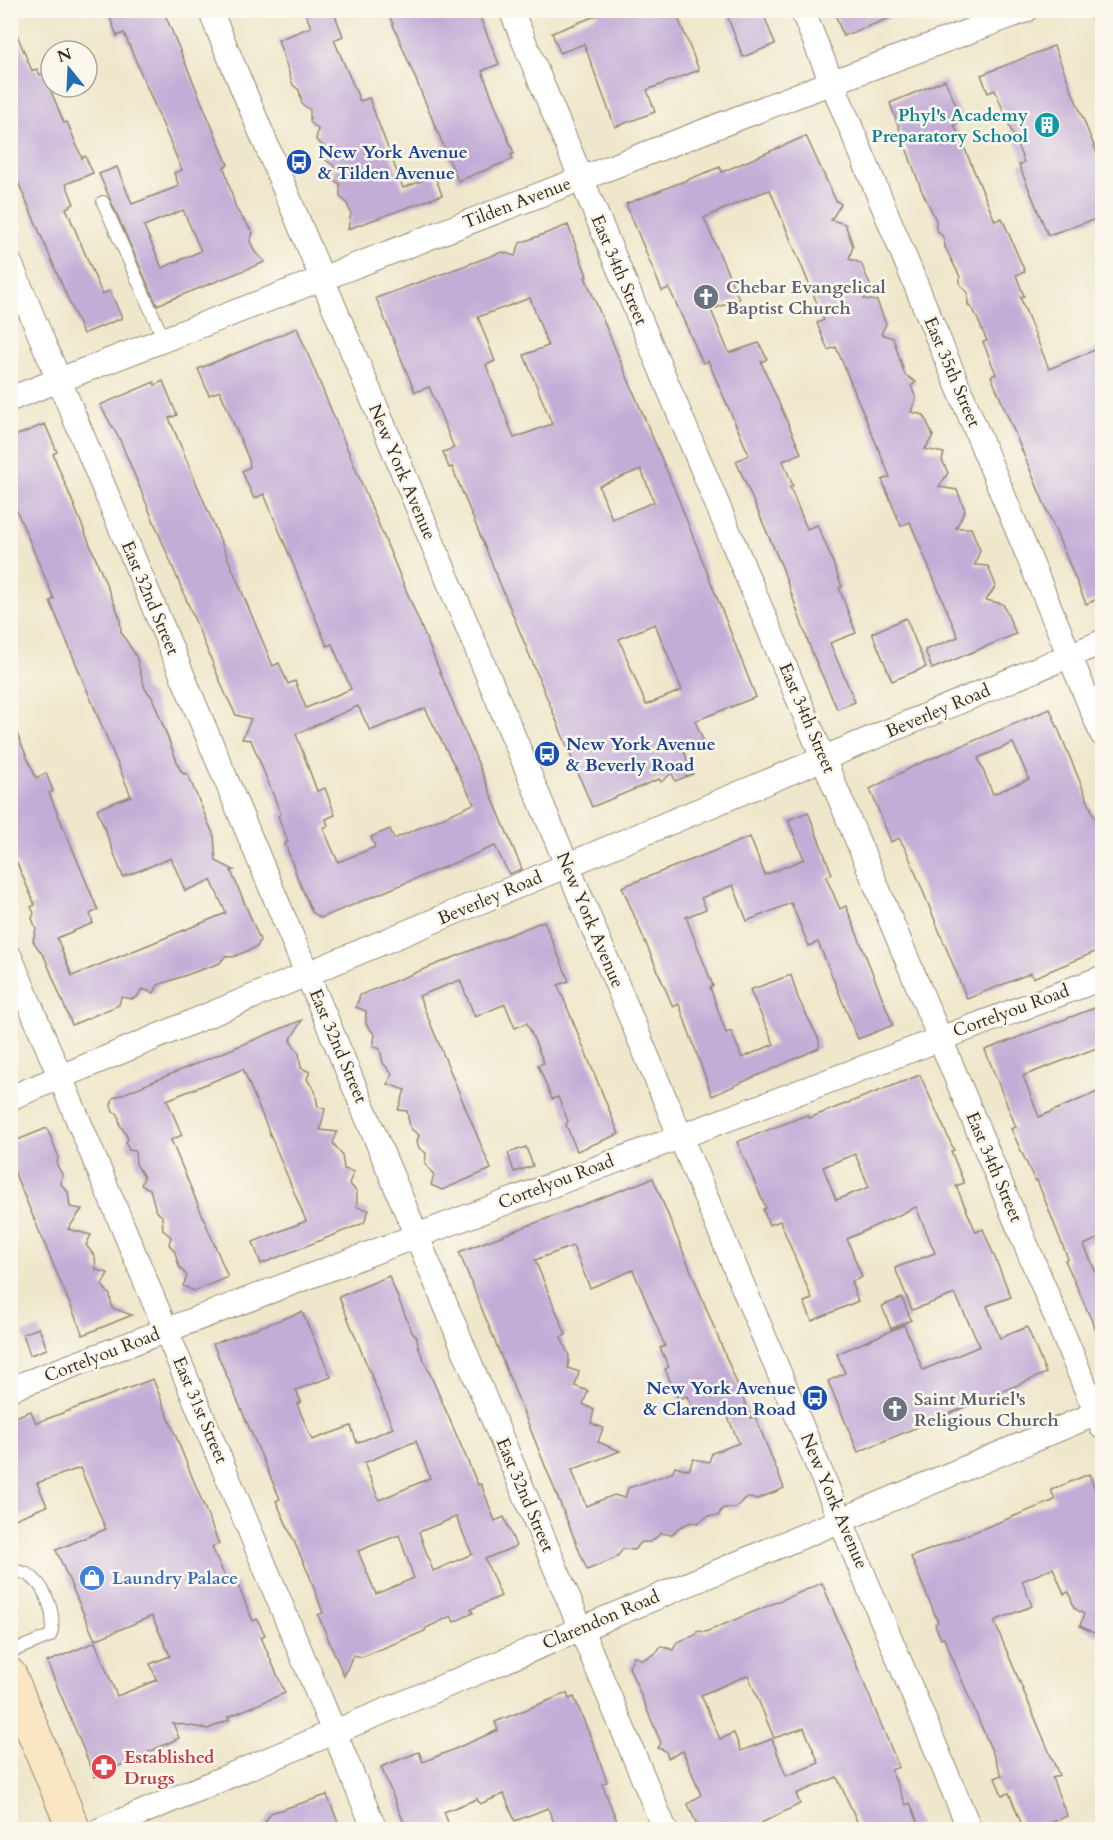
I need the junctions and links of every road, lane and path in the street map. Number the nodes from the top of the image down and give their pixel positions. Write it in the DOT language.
graph roads {
  1 [pos="210,10"];
  2 [pos="511,10"];
  3 [pos="802,10"];
  4 [pos="1026,10"];
  5 [pos="830,83"];
  6 [pos="581,178"];
  7 [pos="103,202"];
  8 [pos="10,263"];
  9 [pos="321,279"];
  10 [pos="164,340"];
  11 [pos="60,380"];
  12 [pos="10,399"];
  13 [pos="1102,642"];
  14 [pos="1070,656"];
  15 [pos="1102,734"];
  16 [pos="824,759"];
  17 [pos="568,866"];
  18 [pos="10,957"];
  19 [pos="307,974"];
  20 [pos="1102,978"];
  21 [pos="940,1037"];
  22 [pos="61,1077"];
  23 [pos="10,1098"];
  24 [pos="681,1135"];
  25 [pos="417,1236"];
  26 [pos="167,1330"];
  27 [pos="10,1389"];
  28 [pos="1101,1417"];
  29 [pos="841,1520"];
  30 [pos="10,1573"];
  31 [pos="581,1629"];
  32 [pos="10,1652"];
  33 [pos="10,1675"];
  34 [pos="334,1731"];
  35 [pos="74,1830"];
  36 [pos="100,1830"];
  37 [pos="375,1830"];
  38 [pos="665,1830"];
  39 [pos="970,1830"];
  1 -- 9 [label="street, New York Avenue"];
  2 -- 6 [label="street, East 34th Street"];
  3 -- 5 [label="street, East 35th Street"];
  4 -- 5 [label="street, Tilden Avenue"];
  5 -- 6 [label="street, Tilden Avenue"];
  5 -- 14 [label="street, East 35th Street"];
  6 -- 9 [label="street, Tilden Avenue"];
  6 -- 16 [label="street, East 34th Street"];
  7 -- 10 [label="lane"];
  8 -- 11 [label="street, East 32nd Street"];
  9 -- 10 [label="street, Tilden Avenue"];
  9 -- 17 [label="street, New York Avenue"];
  10 -- 11 [label="street, Tilden Avenue"];
  11 -- 12 [label="street, Tilden Avenue"];
  11 -- 19 [label="street, East 32nd Street"];
  13 -- 14 [label="street, Beverley Road"];
  14 -- 15 [label="street, East 35th Street"];
  14 -- 16 [label="street, Beverley Road"];
  16 -- 17 [label="street, Beverley Road"];
  16 -- 21 [label="street, East 34th Street"];
  17 -- 19 [label="street, Beverley Road"];
  17 -- 24 [label="street, New York Avenue"];
  18 -- 22 [label="street, East 31st Street"];
  19 -- 22 [label="street, Beverley Road"];
  19 -- 25 [label="street, East 32nd Street"];
  20 -- 21 [label="street, Cortelyou Road"];
  21 -- 24 [label="street, Cortelyou Road"];
  21 -- 28 [label="street, East 34th Street"];
  22 -- 23 [label="street, Beverley Road"];
  22 -- 26 [label="street, East 31st Street"];
  24 -- 25 [label="street, Cortelyou Road"];
  24 -- 29 [label="street, New York Avenue"];
  25 -- 26 [label="street, Cortelyou Road"];
  25 -- 31 [label="street, East 32nd Street"];
  26 -- 27 [label="street, Cortelyou Road"];
  26 -- 34 [label="street, East 31st Street"];
  28 -- 29 [label="street, Clarendon Road"];
  29 -- 31 [label="street, Clarendon Road"];
  29 -- 39 [label="street, New York Avenue"];
  30 -- 32 [label="lane"];
  31 -- 34 [label="street, Clarendon Road"];
  31 -- 38 [label="street, East 32nd Street"];
  33 -- 35 [label="main road"];
  34 -- 36 [label="street, Clarendon Road"];
  34 -- 37 [label="street, East 31st Street"];
}
